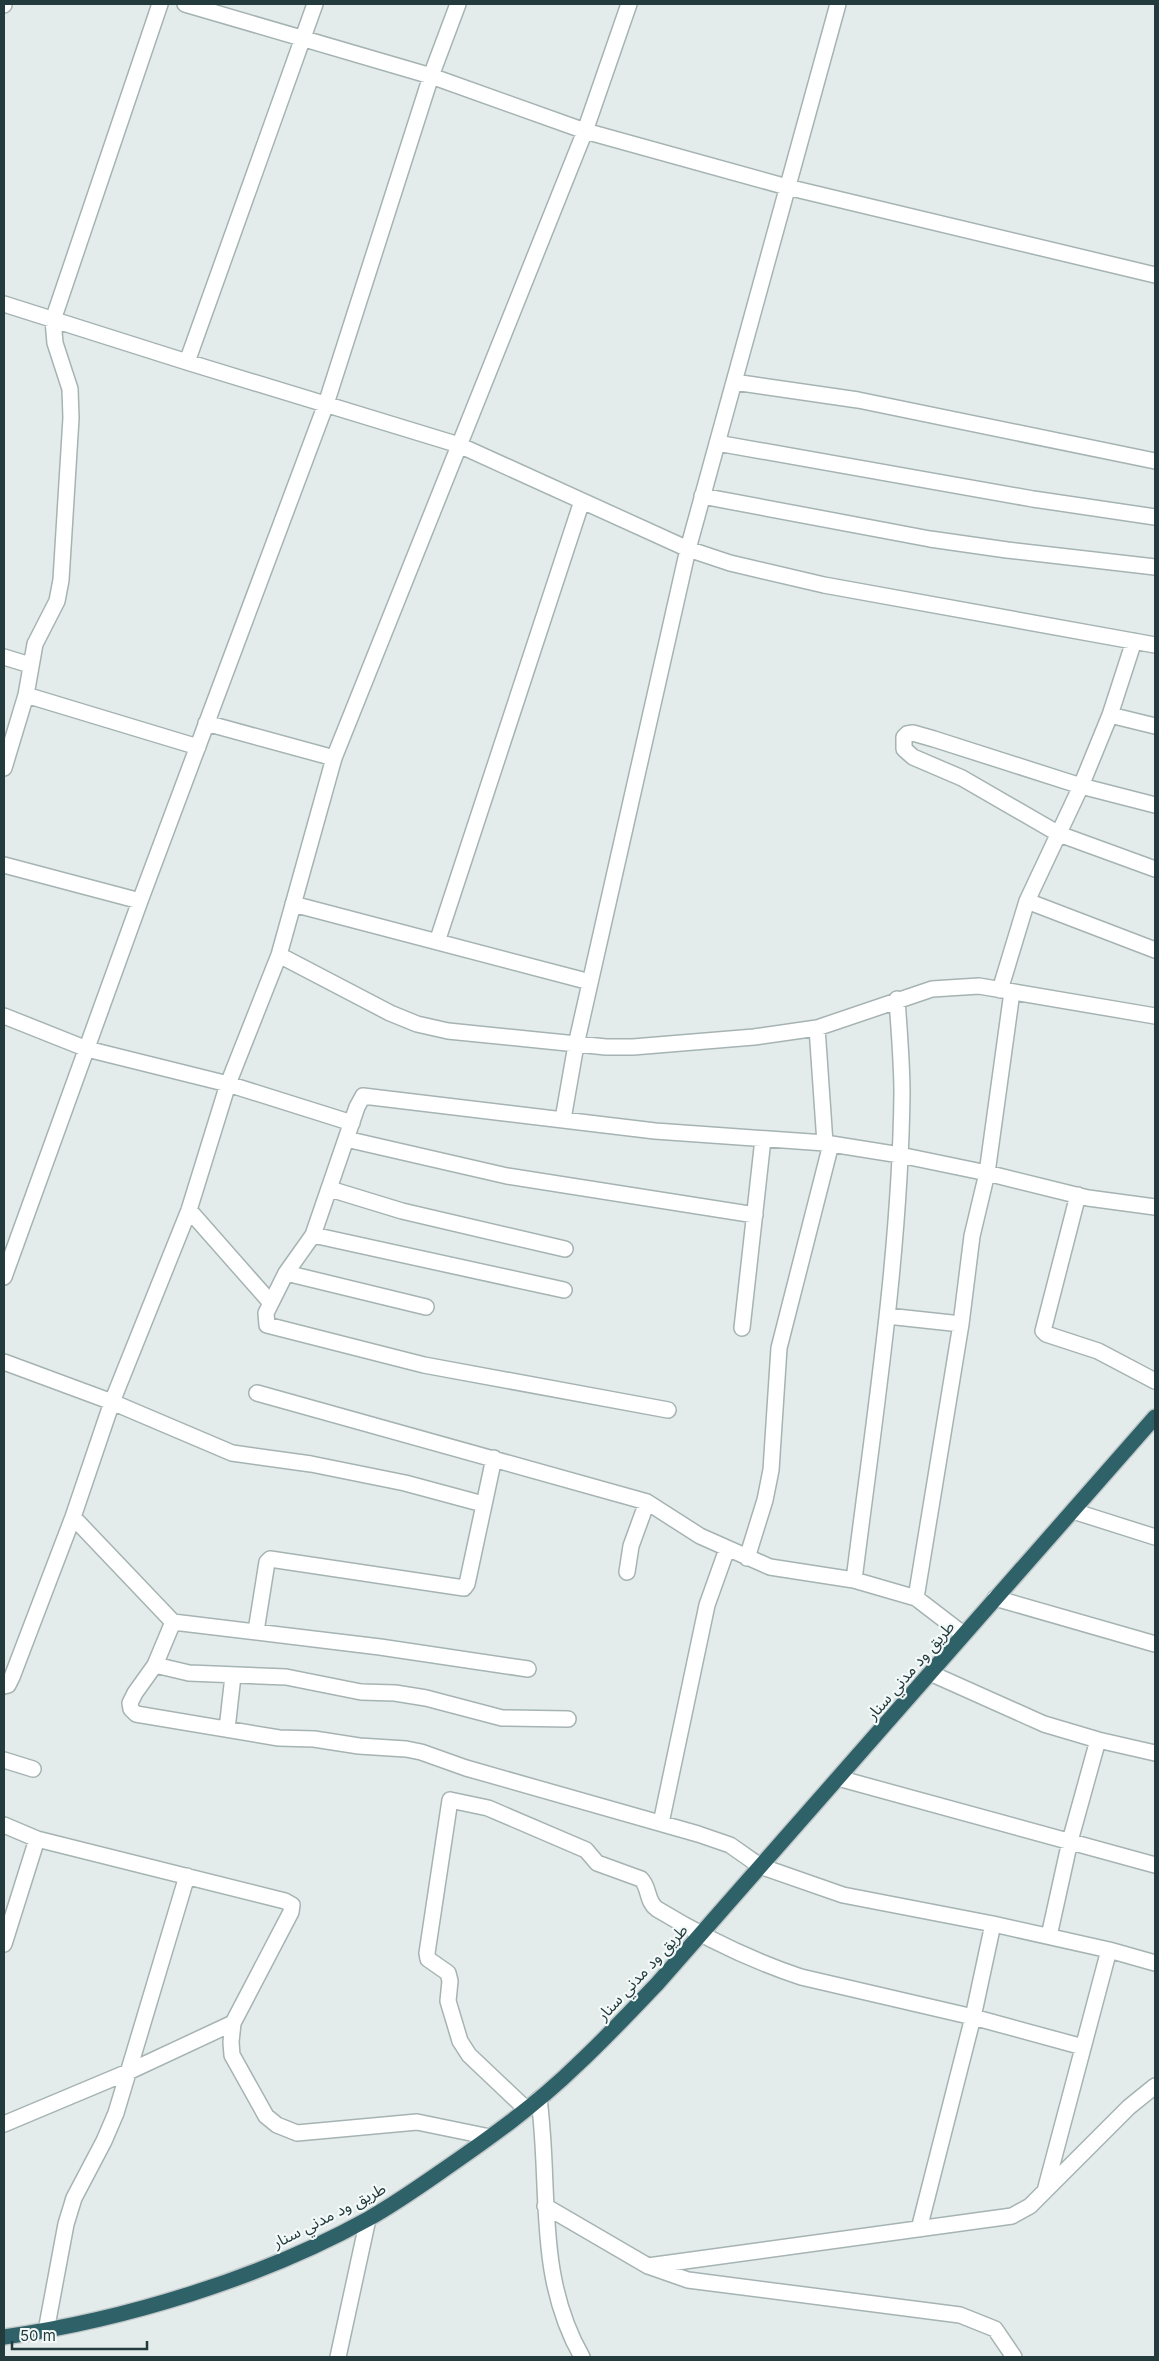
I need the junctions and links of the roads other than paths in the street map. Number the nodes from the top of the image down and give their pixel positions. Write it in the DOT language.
graph roads {
  1 [pos="160,4"];
  2 [pos="185,4"];
  3 [pos="315,4"];
  4 [pos="458,4"];
  5 [pos="629,4"];
  6 [pos="838,4"];
  7 [pos="304,39"];
  8 [pos="430,76"];
  9 [pos="585,131"];
  10 [pos="787,187"];
  11 [pos="1155,275"];
  12 [pos="4,304"];
  13 [pos="53,320"];
  14 [pos="187,362"];
  15 [pos="734,382"];
  16 [pos="326,404"];
  17 [pos="717,443"];
  18 [pos="459,444"];
  19 [pos="1155,461"];
  20 [pos="702,496"];
  21 [pos="582,501"];
  22 [pos="1155,517"];
  23 [pos="688,549"];
  24 [pos="1155,566"];
  25 [pos="1134,641"];
  26 [pos="1155,645"];
  27 [pos="4,657"];
  28 [pos="30,665"];
  29 [pos="26,695"];
  30 [pos="1110,715"];
  31 [pos="206,723"];
  32 [pos="1155,726"];
  33 [pos="198,747"];
  34 [pos="334,758"];
  35 [pos="4,768"];
  36 [pos="1081,786"];
  37 [pos="1155,805"];
  38 [pos="1059,834"];
  39 [pos="4,865"];
  40 [pos="1155,869"];
  41 [pos="140,901"];
  42 [pos="1027,901"];
  43 [pos="293,904"];
  44 [pos="437,942"];
  45 [pos="1155,950"];
  46 [pos="279,955"];
  47 [pos="590,982"];
  48 [pos="1006,991"];
  49 [pos="898,999"];
  50 [pos="4,1016"];
  51 [pos="1155,1016"];
  52 [pos="817,1028"];
  53 [pos="576,1045"];
  54 [pos="87,1049"];
  55 [pos="228,1084"];
  56 [pos="563,1119"];
  57 [pos="352,1123"];
  58 [pos="346,1139"];
  59 [pos="763,1139"];
  60 [pos="828,1143"];
  61 [pos="900,1155"];
  62 [pos="987,1173"];
  63 [pos="330,1189"];
  64 [pos="1078,1195"];
  65 [pos="1155,1207"];
  66 [pos="189,1210"];
  67 [pos="755,1215"];
  68 [pos="313,1235"];
  69 [pos="565,1249"];
  70 [pos="286,1273"];
  71 [pos="4,1277"];
  72 [pos="564,1290"];
  73 [pos="271,1303"];
  74 [pos="426,1307"];
  75 [pos="887,1316"];
  76 [pos="961,1324"];
  77 [pos="742,1328"];
  78 [pos="4,1362"];
  79 [pos="1155,1381"];
  80 [pos="257,1393"];
  81 [pos="112,1402"];
  82 [pos="668,1410"];
  83 [pos="1155,1417"];
  84 [pos="494,1458"];
  85 [pos="647,1502"];
  86 [pos="483,1504"];
  87 [pos="1073,1511"];
  88 [pos="73,1518"];
  89 [pos="1155,1537"];
  90 [pos="727,1550"];
  91 [pos="747,1558"];
  92 [pos="627,1572"];
  93 [pos="854,1580"];
  94 [pos="916,1598"];
  95 [pos="995,1598"];
  96 [pos="173,1622"];
  97 [pos="256,1631"];
  98 [pos="963,1634"];
  99 [pos="1155,1644"];
  100 [pos="155,1665"];
  101 [pos="528,1669"];
  102 [pos="930,1672"];
  103 [pos="233,1676"];
  104 [pos="4,1686"];
  105 [pos="568,1719"];
  106 [pos="228,1729"];
  107 [pos="1098,1740"];
  108 [pos="1155,1753"];
  109 [pos="4,1760"];
  110 [pos="34,1769"];
  111 [pos="838,1778"];
  112 [pos="661,1823"];
  113 [pos="4,1825"];
  114 [pos="37,1839"];
  115 [pos="1070,1841"];
  116 [pos="1155,1865"];
  117 [pos="760,1866"];
  118 [pos="186,1876"];
  119 [pos="993,1924"];
  120 [pos="700,1935"];
  121 [pos="1049,1936"];
  122 [pos="4,1944"];
  123 [pos="1109,1950"];
  124 [pos="1155,1963"];
  125 [pos="973,2017"];
  126 [pos="233,2023"];
  127 [pos="1083,2047"];
  128 [pos="128,2072"];
  129 [pos="1155,2086"];
  130 [pos="538,2099"];
  131 [pos="526,2109"];
  132 [pos="4,2124"];
  133 [pos="490,2137"];
  134 [pos="1044,2193"];
  135 [pos="545,2206"];
  136 [pos="368,2219"];
  137 [pos="919,2230"];
  138 [pos="648,2266"];
  139 [pos="46,2332"];
  140 [pos="4,2338"];
  141 [pos="338,2357"];
  142 [pos="582,2357"];
  143 [pos="1014,2357"];
  1 -- 13 [label="street"];
  2 -- 7 [label="street"];
  3 -- 7 [label="street"];
  4 -- 8 [label="street"];
  5 -- 9 [label="street"];
  6 -- 10 [label="street"];
  7 -- 8 [label="street"];
  7 -- 14 [label="street"];
  8 -- 9 [label="street"];
  8 -- 16 [label="street"];
  9 -- 10 [label="street"];
  9 -- 18 [label="street"];
  10 -- 11 [label="street"];
  10 -- 15 [label="street"];
  12 -- 13 [label="street"];
  13 -- 14 [label="street"];
  13 -- 28 [label="street"];
  14 -- 16 [label="street"];
  15 -- 17 [label="street"];
  15 -- 19 [label="street"];
  16 -- 18 [label="street"];
  16 -- 31 [label="street"];
  17 -- 20 [label="street"];
  17 -- 22 [label="street"];
  18 -- 21 [label="street"];
  18 -- 34 [label="street"];
  20 -- 23 [label="street"];
  20 -- 24 [label="street"];
  21 -- 23 [label="street"];
  21 -- 44 [label="street"];
  23 -- 25 [label="street"];
  23 -- 47 [label="street"];
  25 -- 26 [label="street"];
  25 -- 30 [label="street"];
  27 -- 28 [label="street"];
  28 -- 29 [label="street"];
  29 -- 33 [label="street"];
  29 -- 35 [label="street"];
  30 -- 32 [label="street"];
  30 -- 36 [label="street"];
  31 -- 33 [label="street"];
  31 -- 34 [label="street"];
  33 -- 41 [label="street"];
  34 -- 43 [label="street"];
  36 -- 37 [label="street"];
  36 -- 38 [label="street"];
  36 -- 38 [label="street"];
  38 -- 40 [label="street"];
  38 -- 42 [label="street"];
  39 -- 41 [label="street"];
  41 -- 54 [label="street"];
  42 -- 45 [label="street"];
  42 -- 48 [label="street"];
  43 -- 44 [label="street"];
  43 -- 46 [label="street"];
  44 -- 47 [label="street"];
  46 -- 53 [label="street"];
  46 -- 55 [label="street"];
  47 -- 53 [label="street"];
  48 -- 49 [label="street"];
  48 -- 51 [label="street"];
  48 -- 62 [label="street"];
  49 -- 52 [label="street"];
  49 -- 61 [label="street"];
  50 -- 54 [label="street"];
  52 -- 53 [label="street"];
  52 -- 60 [label="street"];
  53 -- 56 [label="street"];
  54 -- 55 [label="street"];
  54 -- 71 [label="street"];
  55 -- 57 [label="street"];
  55 -- 66 [label="street"];
  56 -- 57 [label="street"];
  56 -- 59 [label="street"];
  57 -- 58 [label="street"];
  58 -- 63 [label="street"];
  58 -- 67 [label="street"];
  59 -- 60 [label="street"];
  59 -- 67 [label="street"];
  60 -- 61 [label="street"];
  60 -- 91 [label="street"];
  61 -- 62 [label="street"];
  61 -- 75 [label="street"];
  62 -- 64 [label="street"];
  62 -- 76 [label="street"];
  63 -- 68 [label="street"];
  63 -- 69 [label="street"];
  64 -- 65 [label="street"];
  64 -- 79 [label="street"];
  66 -- 73 [label="street"];
  66 -- 81 [label="street"];
  67 -- 77 [label="street"];
  68 -- 70 [label="street"];
  68 -- 72 [label="street"];
  70 -- 73 [label="street"];
  70 -- 74 [label="street"];
  73 -- 82 [label="street"];
  75 -- 76 [label="street"];
  75 -- 93 [label="street"];
  76 -- 94 [label="street"];
  78 -- 81 [label="street"];
  80 -- 84 [label="street"];
  81 -- 86 [label="street"];
  81 -- 88 [label="street"];
  83 -- 87 [label="highway, طريق ود مدني سنار"];
  84 -- 85 [label="street"];
  84 -- 86 [label="street"];
  85 -- 90 [label="street"];
  85 -- 92 [label="street"];
  86 -- 97 [label="street"];
  87 -- 89 [label="street"];
  87 -- 95 [label="highway, طريق ود مدني سنار"];
  88 -- 96 [label="street"];
  88 -- 104 [label="street"];
  90 -- 91 [label="street"];
  90 -- 112 [label="street"];
  91 -- 93 [label="street"];
  93 -- 94 [label="street"];
  94 -- 98 [label="street"];
  95 -- 98 [label="highway, طريق ود مدني سنار"];
  95 -- 99 [label="street"];
  96 -- 97 [label="street"];
  96 -- 100 [label="street"];
  97 -- 101 [label="street"];
  98 -- 102 [label="highway, طريق ود مدني سنار"];
  100 -- 103 [label="street"];
  100 -- 106 [label="street"];
  102 -- 107 [label="street"];
  102 -- 111 [label="highway, طريق ود مدني سنار"];
  103 -- 105 [label="street"];
  103 -- 106 [label="street"];
  106 -- 112 [label="street"];
  107 -- 108 [label="street"];
  107 -- 115 [label="street"];
  109 -- 110 [label="street"];
  111 -- 115 [label="street"];
  111 -- 117 [label="highway, طريق ود مدني سنار"];
  112 -- 117 [label="street"];
  113 -- 114 [label="street"];
  114 -- 118 [label="street"];
  114 -- 122 [label="street"];
  115 -- 116 [label="street"];
  115 -- 121 [label="street"];
  117 -- 119 [label="street"];
  117 -- 120 [label="highway, طريق ود مدني سنار"];
  118 -- 126 [label="street"];
  118 -- 128 [label="street"];
  119 -- 121 [label="street"];
  119 -- 125 [label="street"];
  120 -- 125 [label="street"];
  120 -- 130 [label="highway, طريق ود مدني سنار"];
  120 -- 131 [label="street"];
  121 -- 123 [label="street"];
  123 -- 124 [label="street"];
  123 -- 127 [label="street"];
  125 -- 127 [label="street"];
  125 -- 137 [label="street"];
  126 -- 128 [label="street"];
  126 -- 133 [label="street"];
  127 -- 134 [label="street"];
  128 -- 132 [label="street"];
  128 -- 139 [label="street"];
  129 -- 134 [label="street"];
  130 -- 131 [label="highway, طريق ود مدني سنار"];
  130 -- 135 [label="street"];
  131 -- 133 [label="highway, طريق ود مدني سنار"];
  133 -- 136 [label="highway, طريق ود مدني سنار"];
  134 -- 137 [label="street"];
  135 -- 138 [label="street"];
  135 -- 142 [label="street"];
  136 -- 139 [label="highway, طريق ود مدني سنار"];
  136 -- 141 [label="street"];
  137 -- 138 [label="street"];
  138 -- 143 [label="street"];
  139 -- 140 [label="highway, طريق ود مدني سنار"];
}
